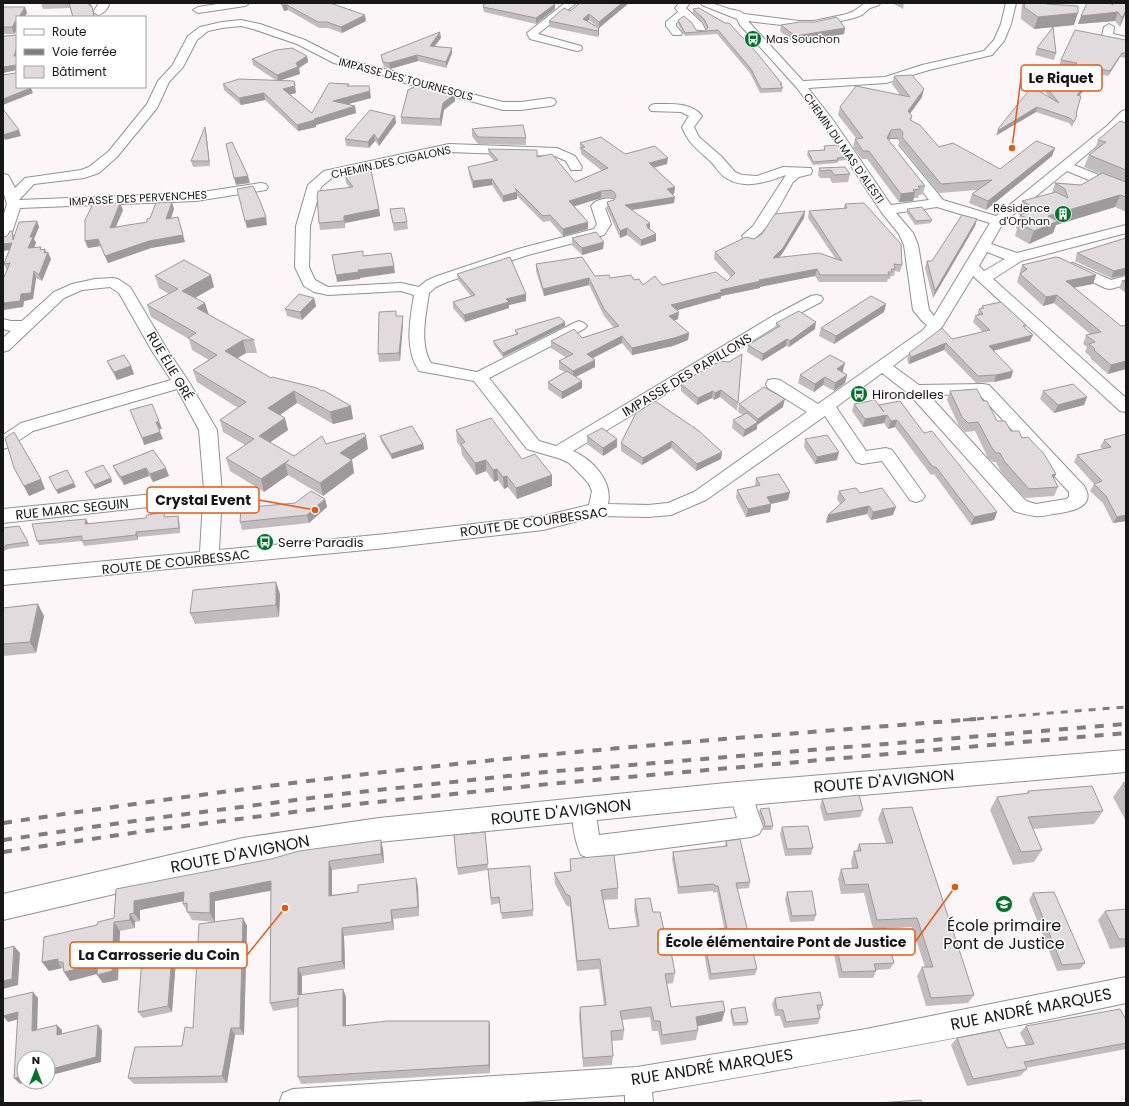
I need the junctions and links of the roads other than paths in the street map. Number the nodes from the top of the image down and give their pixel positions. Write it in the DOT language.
graph roads {
  1 [pos="245,3"];
  2 [pos="254,3"];
  3 [pos="571,3"];
  4 [pos="706,3"];
  5 [pos="724,3"];
  6 [pos="875,3"];
  7 [pos="1011,3"];
  8 [pos="684,8"];
  9 [pos="198,10"];
  10 [pos="741,17"];
  11 [pos="241,23"];
  12 [pos="1109,27"];
  13 [pos="701,31"];
  14 [pos="677,33"];
  15 [pos="1126,40"];
  16 [pos="577,48"];
  17 [pos="800,85"];
  18 [pos="550,102"];
  19 [pos="655,108"];
  20 [pos="1126,114"];
  21 [pos="894,142"];
  22 [pos="1065,166"];
  23 [pos="576,167"];
  24 [pos="844,168"];
  25 [pos="858,168"];
  26 [pos="3,178"];
  27 [pos="261,187"];
  28 [pos="1126,191"];
  29 [pos="13,201"];
  30 [pos="608,202"];
  31 [pos="938,203"];
  32 [pos="887,210"];
  33 [pos="998,221"];
  34 [pos="1126,229"];
  35 [pos="749,236"];
  36 [pos="3,239"];
  37 [pos="984,246"];
  38 [pos="1041,252"];
  39 [pos="1016,258"];
  40 [pos="971,266"];
  41 [pos="984,278"];
  42 [pos="1126,280"];
  43 [pos="422,292"];
  44 [pos="816,299"];
  45 [pos="3,324"];
  46 [pos="936,324"];
  47 [pos="26,325"];
  48 [pos="579,326"];
  49 [pos="3,348"];
  50 [pos="884,366"];
  51 [pos="479,377"];
  52 [pos="181,382"];
  53 [pos="774,384"];
  54 [pos="915,390"];
  55 [pos="1126,407"];
  56 [pos="823,409"];
  57 [pos="3,443"];
  58 [pos="558,452"];
  59 [pos="213,494"];
  60 [pos="916,496"];
  61 [pos="597,510"];
  62 [pos="3,516"];
  63 [pos="209,558"];
  64 [pos="3,578"];
  65 [pos="1126,760"];
  66 [pos="741,794"];
  67 [pos="583,809"];
  68 [pos="3,907"];
  69 [pos="1126,990"];
  70 [pos="638,1092"];
  71 [pos="339,1101"];
  72 [pos="293,1103"];
  1 -- 2 [label="street"];
  1 -- 9 [label="street"];
  2 -- 11 [label="street"];
  3 -- 16 [label="street"];
  4 -- 10 [label="street"];
  5 -- 10 [label="street, CHEMIN DU MAS D'ALESTI"];
  6 -- 10 [label="street"];
  7 -- 17 [label="street"];
  8 -- 13 [label="street"];
  8 -- 14 [label="street"];
  10 -- 17 [label="street, CHEMIN DU MAS D'ALESTI"];
  11 -- 18 [label="street, IMPASSE DES TOURNESOLS"];
  11 -- 29 [label="street, IMPASSE DES TOURNESOLS"];
  12 -- 15 [label="street"];
  17 -- 25 [label="street, CHEMIN DU MAS D'ALESTI"];
  19 -- 35 [label="street"];
  20 -- 22 [label="street, ROUTE DE COURBESSAC"];
  21 -- 31 [label="street"];
  22 -- 28 [label="street"];
  22 -- 33 [label="street, ROUTE DE COURBESSAC"];
  23 -- 43 [label="street, CHEMIN DES CIGALONS"];
  24 -- 25 [label="street"];
  25 -- 32 [label="street, CHEMIN DU MAS D'ALESTI"];
  26 -- 29 [label="street"];
  27 -- 29 [label="street, IMPASSE DES PERVENCHES"];
  29 -- 36 [label="street"];
  30 -- 43 [label="street"];
  31 -- 32 [label="street"];
  31 -- 33 [label="street"];
  32 -- 46 [label="street, CHEMIN DU MAS D'ALESTI"];
  33 -- 37 [label="street, ROUTE DE COURBESSAC"];
  34 -- 38 [label="street"];
  37 -- 39 [label="street"];
  37 -- 40 [label="street, ROUTE DE COURBESSAC"];
  38 -- 39 [label="street"];
  38 -- 42 [label="street"];
  39 -- 41 [label="street"];
  40 -- 41 [label="street"];
  40 -- 46 [label="street, ROUTE DE COURBESSAC"];
  41 -- 55 [label="street"];
  43 -- 51 [label="street"];
  44 -- 58 [label="street, IMPASSE DES PAPILLONS"];
  45 -- 47 [label="street"];
  46 -- 50 [label="street, ROUTE DE COURBESSAC"];
  47 -- 49 [label="street, RUE ÉLIE GRÉ"];
  47 -- 52 [label="street, RUE ÉLIE GRÉ"];
  48 -- 51 [label="street"];
  50 -- 54 [label="street"];
  50 -- 56 [label="street, ROUTE DE COURBESSAC"];
  51 -- 58 [label="street"];
  52 -- 57 [label="street"];
  52 -- 59 [label="street, RUE ÉLIE GRÉ"];
  53 -- 56 [label="street"];
  54 -- 54 [label="street"];
  56 -- 60 [label="street"];
  56 -- 61 [label="street, ROUTE DE COURBESSAC"];
  58 -- 61 [label="street"];
  59 -- 62 [label="street, RUE MARC SEGUIN"];
  59 -- 63 [label="street, RUE ÉLIE GRÉ"];
  61 -- 63 [label="street, ROUTE DE COURBESSAC"];
  63 -- 64 [label="street, ROUTE DE COURBESSAC"];
  65 -- 66 [label="main road, ROUTE D'AVIGNON"];
  66 -- 67 [label="main road, ROUTE D'AVIGNON"];
  66 -- 67 [label="street"];
  67 -- 68 [label="main road, ROUTE D'AVIGNON"];
  69 -- 70 [label="street, RUE ANDRÉ MARQUES"];
  70 -- 71 [label="street, RUE ANDRÉ MARQUES"];
  71 -- 72 [label="street, RUE ANDRÉ MARQUES"];
}
